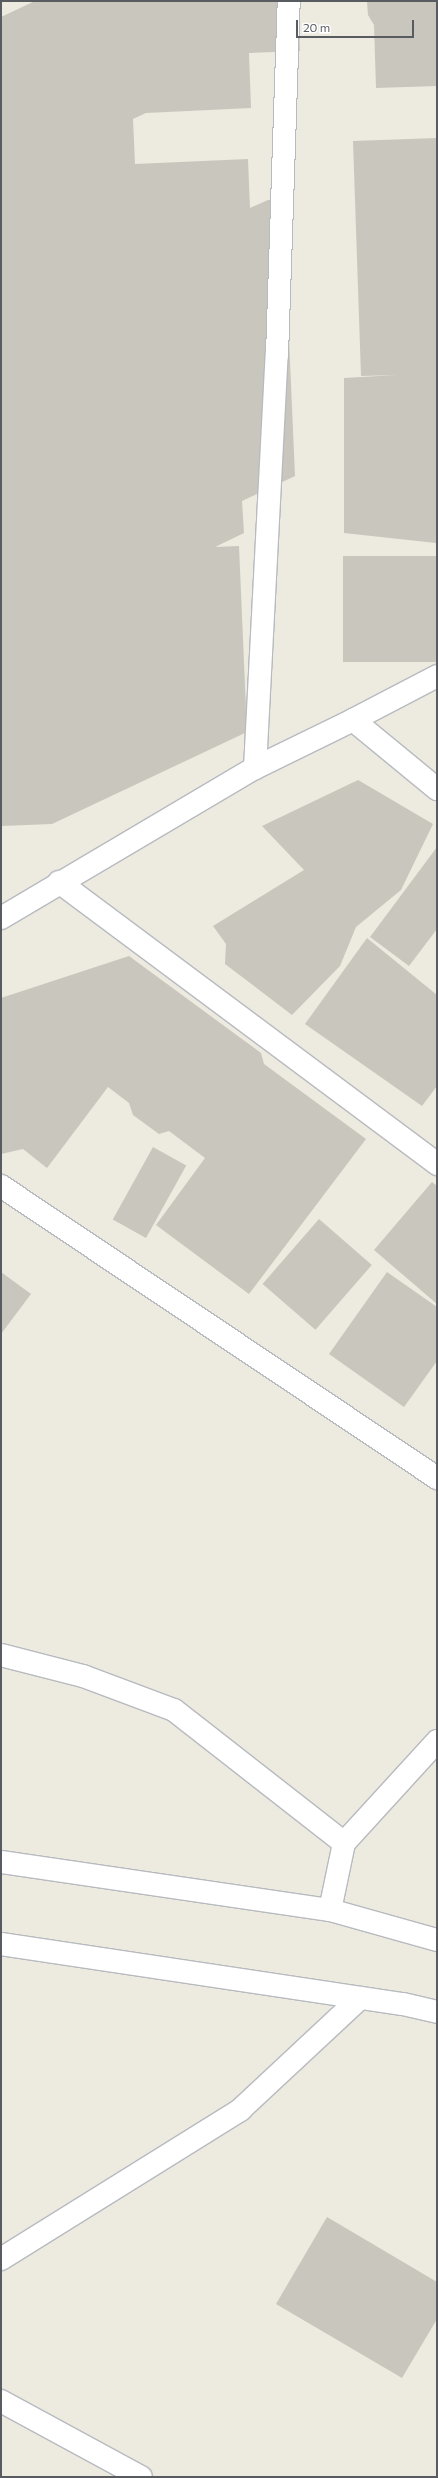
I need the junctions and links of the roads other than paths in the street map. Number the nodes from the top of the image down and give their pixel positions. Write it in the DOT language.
graph roads {
  1 [pos="289,1"];
  2 [pos="437,676"];
  3 [pos="353,720"];
  4 [pos="255,768"];
  5 [pos="437,789"];
  6 [pos="59,882"];
  7 [pos="1,918"];
  8 [pos="437,1164"];
  9 [pos="1,1186"];
  10 [pos="437,1478"];
  11 [pos="1,1655"];
  12 [pos="437,1741"];
  13 [pos="344,1843"];
  14 [pos="1,1862"];
  15 [pos="330,1910"];
  16 [pos="437,1940"];
  17 [pos="1,1944"];
  18 [pos="360,1998"];
  19 [pos="437,2012"];
  20 [pos="1,2259"];
  21 [pos="1,2401"];
  22 [pos="141,2477"];
  1 -- 4 [label="street"];
  2 -- 3 [label="street"];
  3 -- 4 [label="street"];
  3 -- 5 [label="street"];
  4 -- 6 [label="street"];
  6 -- 7 [label="street"];
  6 -- 8 [label="street"];
  9 -- 10 [label="street"];
  11 -- 13 [label="street"];
  12 -- 13 [label="street"];
  13 -- 15 [label="street"];
  14 -- 15 [label="street"];
  15 -- 16 [label="street"];
  17 -- 18 [label="street"];
  18 -- 19 [label="street"];
  18 -- 20 [label="street"];
  21 -- 22 [label="street"];
}
